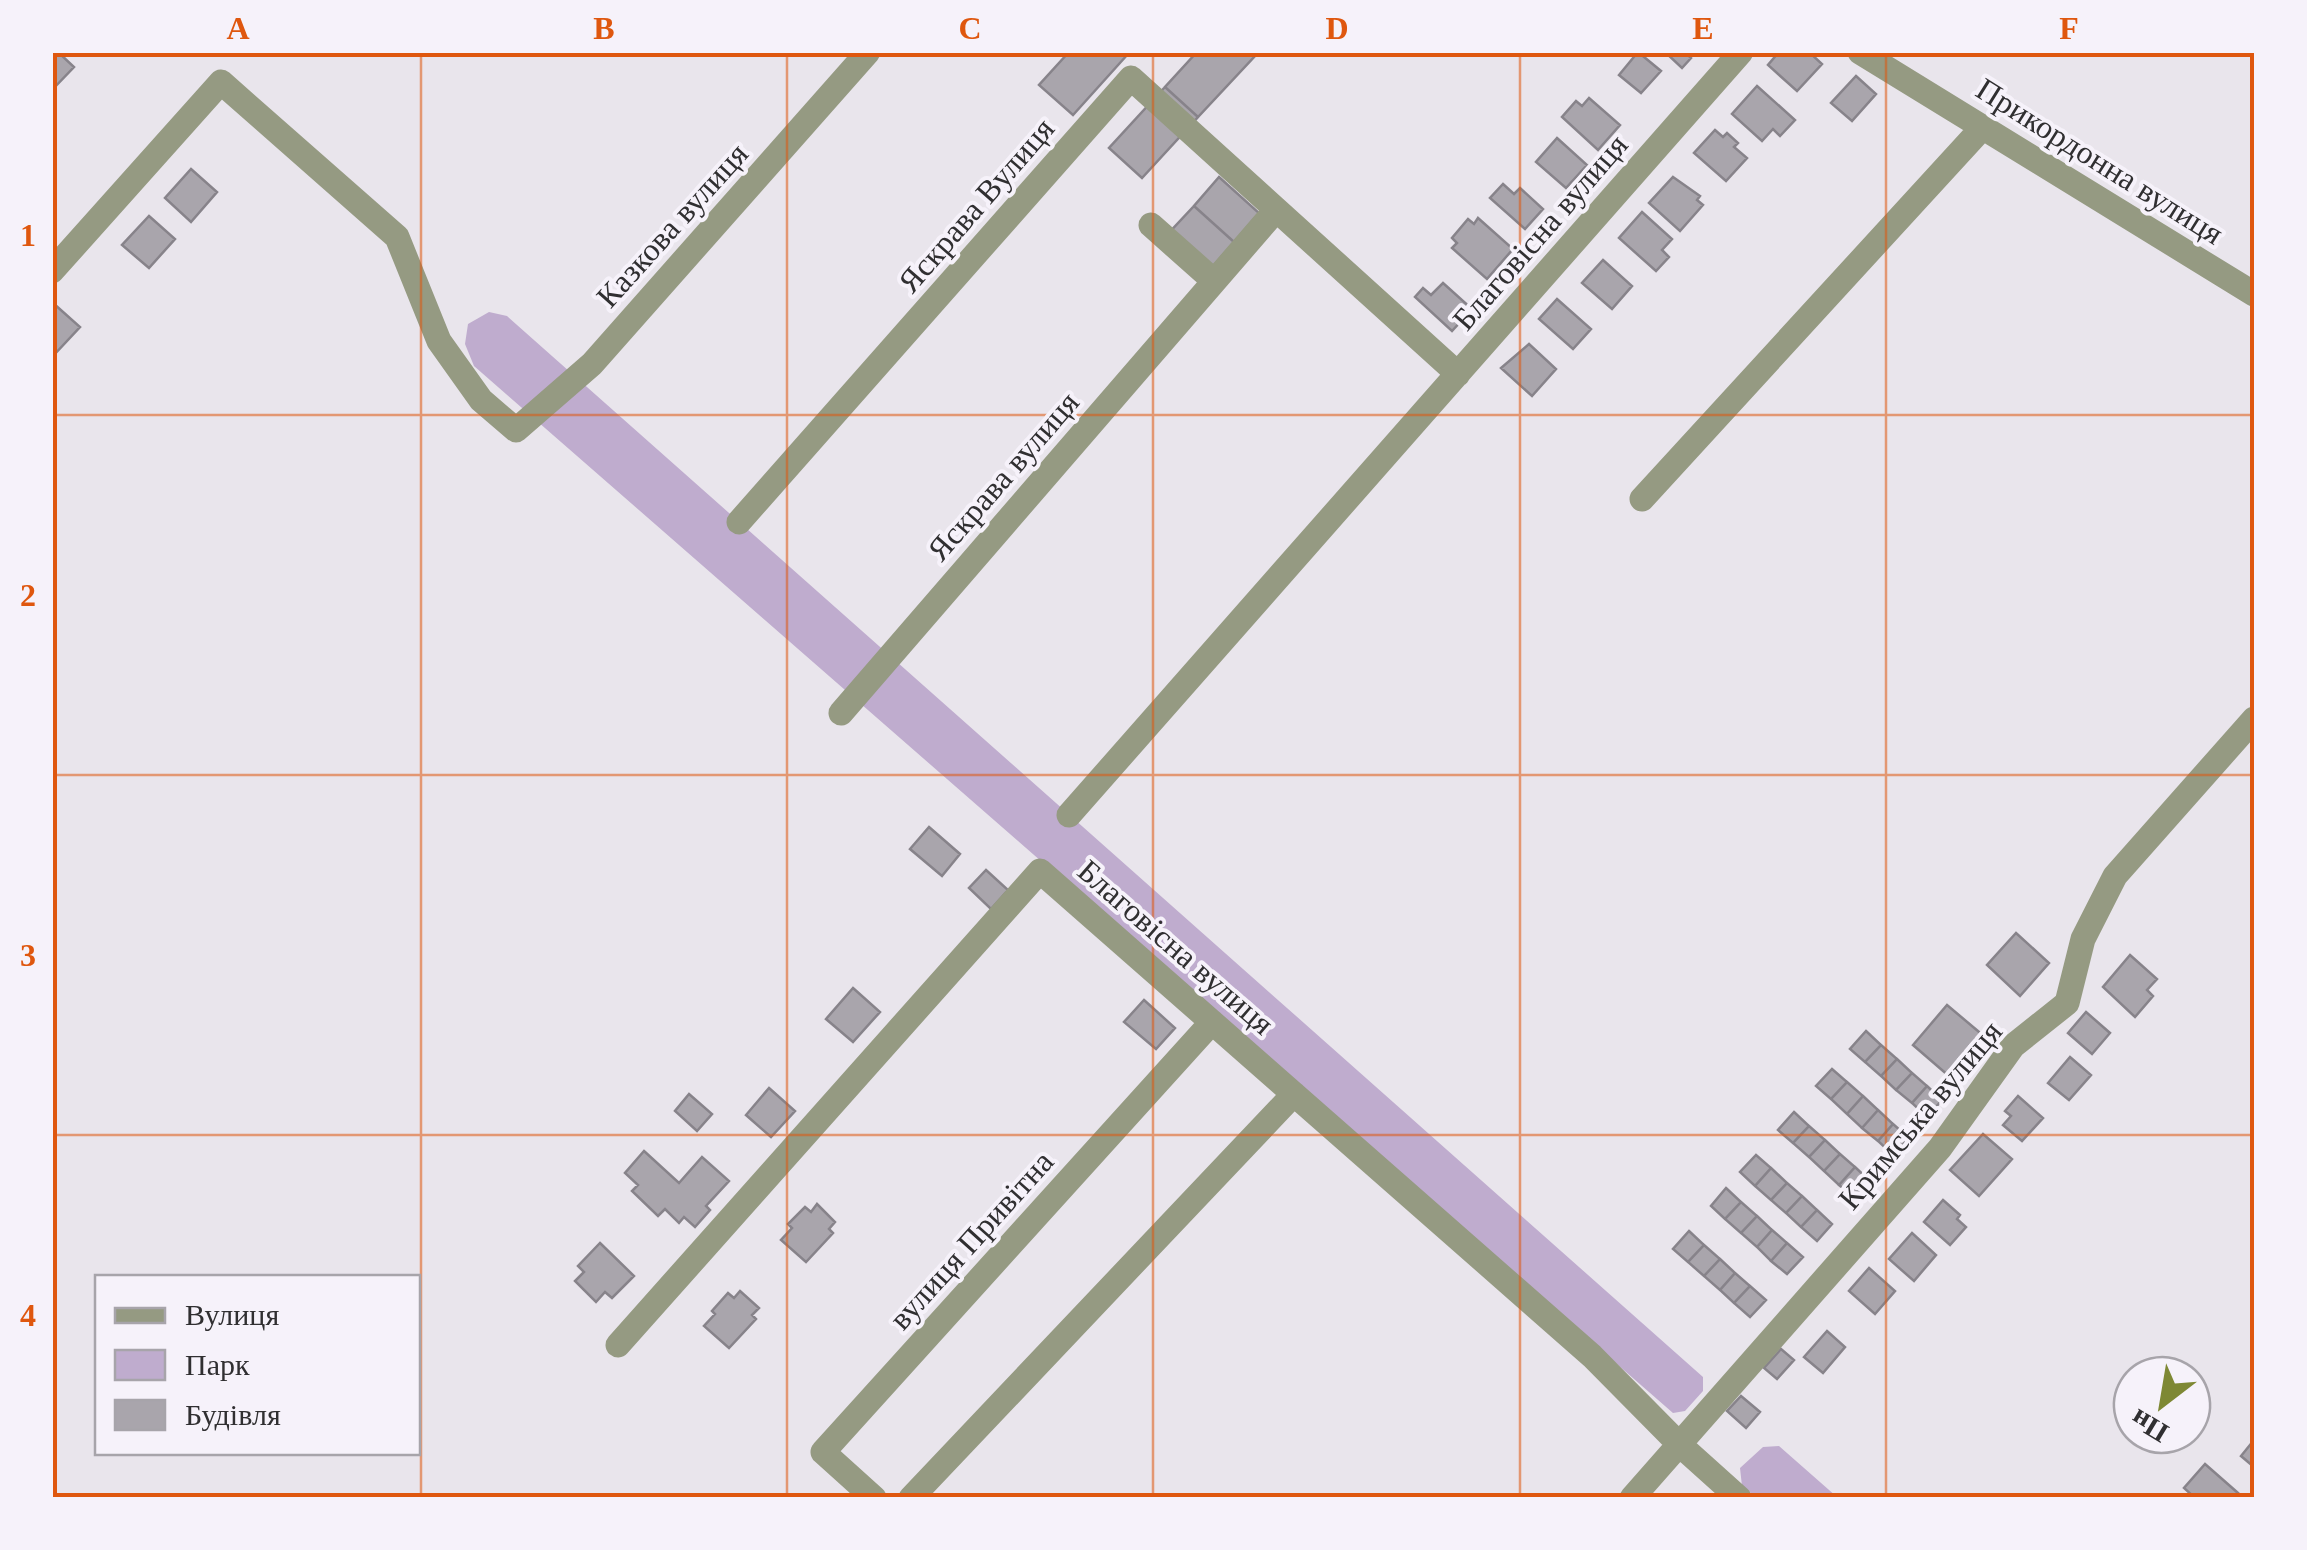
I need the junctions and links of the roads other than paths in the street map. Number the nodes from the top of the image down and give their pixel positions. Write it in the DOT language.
graph roads {
  1 [pos="868,52"];
  2 [pos="1741,52"];
  3 [pos="1860,52"];
  4 [pos="1982,128"];
  5 [pos="1276,210"];
  6 [pos="1150,226"];
  7 [pos="52,272"];
  8 [pos="1214,281"];
  9 [pos="2254,294"];
  10 [pos="1458,374"];
  11 [pos="1642,498"];
  12 [pos="740,522"];
  13 [pos="840,712"];
  14 [pos="2254,719"];
  15 [pos="1069,815"];
  16 [pos="1212,1022"];
  17 [pos="1294,1094"];
  18 [pos="618,1345"];
  19 [pos="1680,1444"];
  20 [pos="874,1498"];
  21 [pos="912,1498"];
  22 [pos="1632,1498"];
  23 [pos="1738,1498"];
  1 -- 7 [label="street, Казкова вулиця"];
  2 -- 10 [label="street, Благовісна вулиця"];
  3 -- 4 [label="street, Прикордонна вулиця"];
  4 -- 9 [label="street, Прикордонна вулиця"];
  4 -- 11 [label="street"];
  5 -- 8 [label="street, Яскрава вулиця"];
  5 -- 10 [label="street"];
  5 -- 12 [label="street, Яскрава Вулиця"];
  6 -- 8 [label="street"];
  8 -- 13 [label="street, Яскрава вулиця"];
  10 -- 15 [label="street, Благовісна вулиця"];
  14 -- 19 [label="street, Кримська вулиця"];
  16 -- 17 [label="street, Благовісна вулиця"];
  16 -- 18 [label="street, Благовісна вулиця"];
  16 -- 20 [label="street, вулиця Привітна"];
  17 -- 19 [label="street, Благовісна вулиця"];
  17 -- 21 [label="street"];
  19 -- 22 [label="street, Кримська вулиця"];
  19 -- 23 [label="street, Благовісна вулиця"];
}
